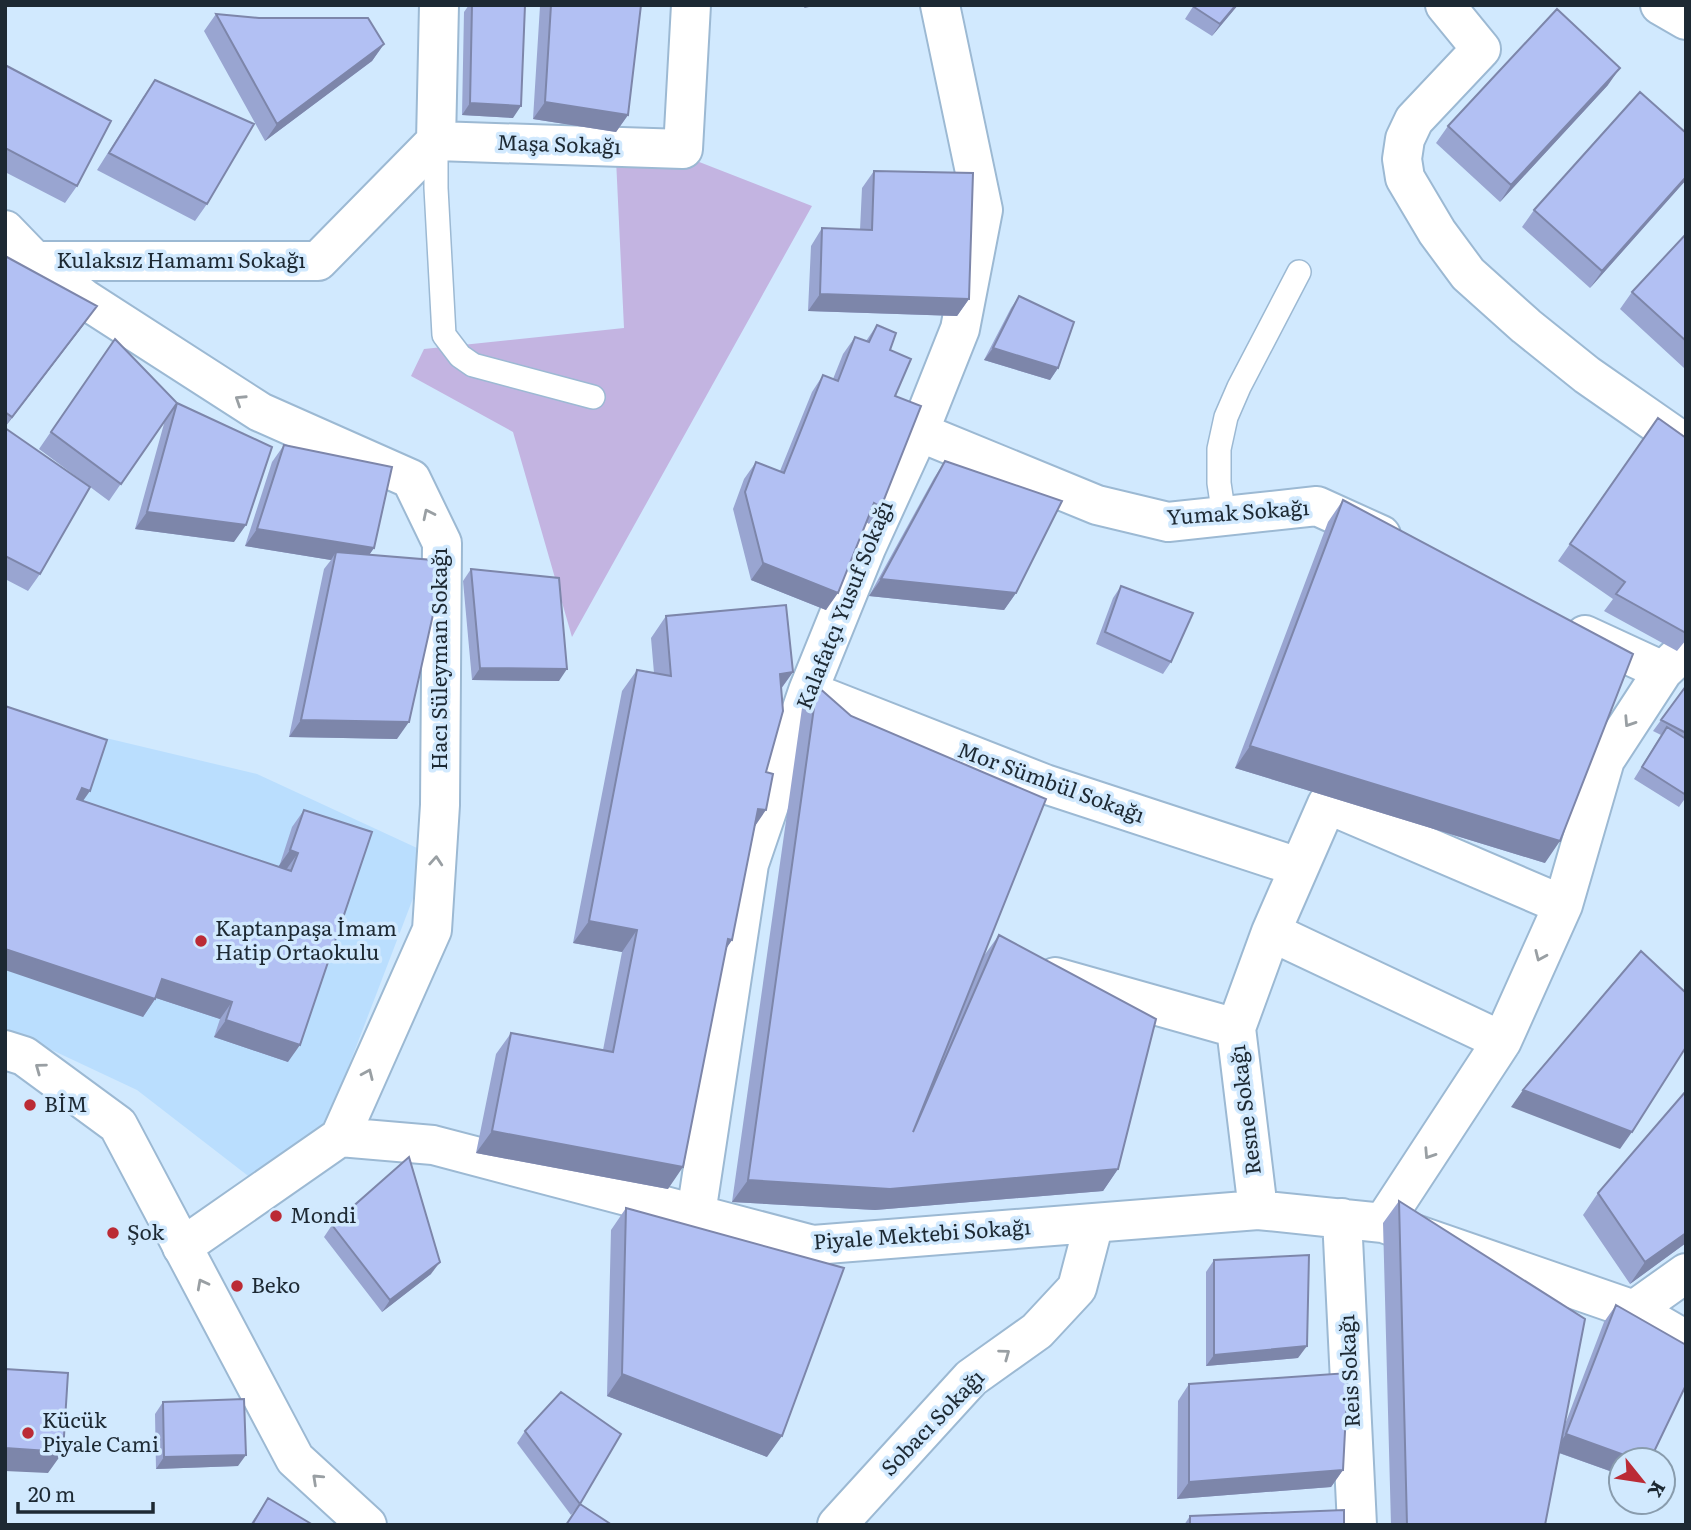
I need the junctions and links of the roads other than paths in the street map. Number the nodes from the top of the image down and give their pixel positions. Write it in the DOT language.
graph roads {
  1 [pos="439,5"];
  2 [pos="691,5"];
  3 [pos="940,5"];
  4 [pos="1445,5"];
  5 [pos="1660,5"];
  6 [pos="1686,20"];
  7 [pos="436,141"];
  8 [pos="5,230"];
  9 [pos="35,261"];
  10 [pos="1299,272"];
  11 [pos="593,397"];
  12 [pos="919,432"];
  13 [pos="1686,444"];
  14 [pos="1224,516"];
  15 [pos="1414,552"];
  16 [pos="1555,621"];
  17 [pos="1674,660"];
  18 [pos="808,691"];
  19 [pos="1045,784"];
  20 [pos="1031,821"];
  21 [pos="1298,867"];
  22 [pos="1563,905"];
  23 [pos="1271,932"];
  24 [pos="1023,968"];
  25 [pos="1236,1028"];
  26 [pos="1502,1041"];
  27 [pos="5,1050"];
  28 [pos="340,1137"];
  29 [pos="1258,1210"];
  30 [pos="695,1214"];
  31 [pos="1342,1218"];
  32 [pos="1094,1223"];
  33 [pos="1383,1223"];
  34 [pos="182,1247"];
  35 [pos="1686,1273"];
  36 [pos="1634,1310"];
  37 [pos="1686,1340"];
  38 [pos="367,1525"];
  39 [pos="837,1525"];
  40 [pos="1357,1525"];
  1 -- 7 [label="street"];
  2 -- 7 [label="street, Maşa Sokağı"];
  3 -- 12 [label="street, Kalafatçı Yusuf Sokağı"];
  4 -- 13 [label="street"];
  5 -- 6 [label="street"];
  7 -- 9 [label="street, Kulaksız Hamamı Sokağı"];
  7 -- 11 [label="lane"];
  8 -- 9 [label="street, Hacı Süleyman Sokağı"];
  28 -- 9 [label="street, Hacı Süleyman Sokağı, one-way"];
  10 -- 14 [label="lane"];
  12 -- 14 [label="street, Yumak Sokağı"];
  12 -- 18 [label="street, Kalafatçı Yusuf Sokağı"];
  14 -- 15 [label="street, Yumak Sokağı"];
  16 -- 17 [label="street"];
  17 -- 22 [label="street, one-way"];
  18 -- 19 [label="street, Mor Sümbül Sokağı"];
  18 -- 30 [label="street, Kalafatçı Yusuf Sokağı"];
  19 -- 20 [label="street"];
  19 -- 21 [label="street, Mor Sümbül Sokağı"];
  21 -- 22 [label="street, Resne Sokağı"];
  21 -- 23 [label="street, Resne Sokağı"];
  22 -- 26 [label="street, one-way"];
  23 -- 25 [label="street, Resne Sokağı"];
  23 -- 26 [label="street"];
  24 -- 25 [label="street"];
  25 -- 29 [label="street, Resne Sokağı"];
  26 -- 33 [label="street, one-way"];
  34 -- 27 [label="street, one-way"];
  28 -- 30 [label="street, Piyale Mektebi Sokağı"];
  28 -- 34 [label="street"];
  29 -- 31 [label="street, Piyale Mektebi Sokağı"];
  29 -- 32 [label="street, Piyale Mektebi Sokağı"];
  30 -- 32 [label="street, Piyale Mektebi Sokağı"];
  31 -- 33 [label="street, Piyale Mektebi Sokağı"];
  31 -- 40 [label="street, Reis Sokağı"];
  39 -- 32 [label="street, Sobacı Sokağı, one-way"];
  33 -- 36 [label="street, Piyale Mektebi Sokağı"];
  38 -- 34 [label="street, one-way"];
  35 -- 36 [label="street"];
  36 -- 37 [label="street, Piyale Mektebi Sokağı"];
}
